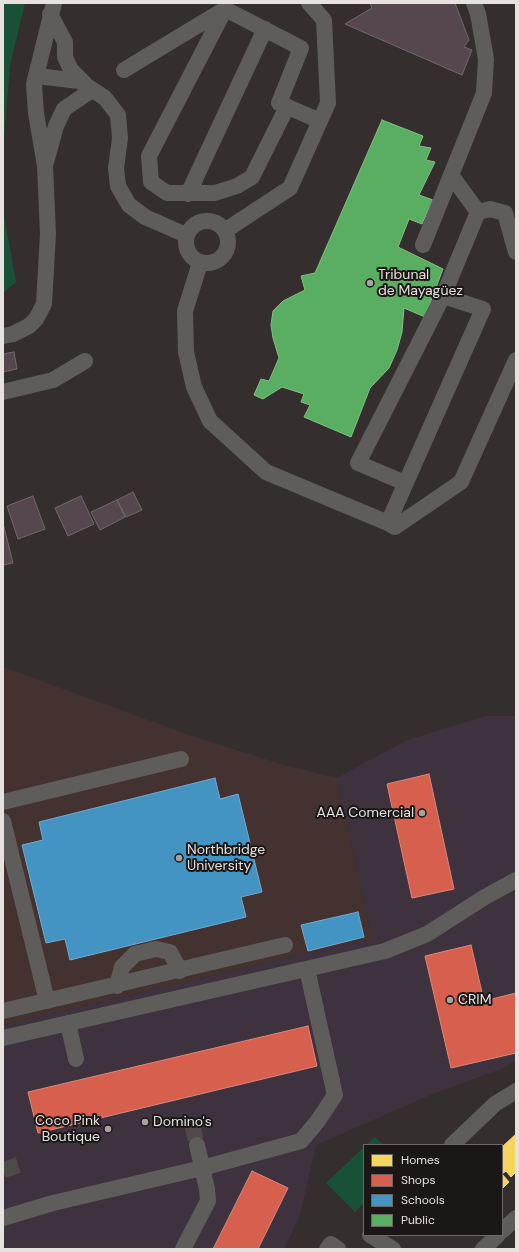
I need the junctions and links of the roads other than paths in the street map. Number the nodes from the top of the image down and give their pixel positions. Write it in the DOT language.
graph roads {
  1 [pos="309,3"];
  2 [pos="474,3"];
  3 [pos="52,8"];
  4 [pos="225,9"];
  5 [pos="265,29"];
  6 [pos="124,70"];
  7 [pos="35,80"];
  8 [pos="92,90"];
  9 [pos="287,106"];
  10 [pos="320,121"];
  11 [pos="45,166"];
  12 [pos="451,175"];
  13 [pos="188,194"];
  14 [pos="478,212"];
  15 [pos="226,230"];
  16 [pos="186,235"];
  17 [pos="423,245"];
  18 [pos="516,252"];
  19 [pos="200,262"];
  20 [pos="444,296"];
  21 [pos="3,336"];
  22 [pos="516,360"];
  23 [pos="85,361"];
  24 [pos="3,392"];
  25 [pos="405,483"];
  26 [pos="388,523"];
  27 [pos="181,759"];
  28 [pos="3,802"];
  29 [pos="3,821"];
  30 [pos="516,880"];
  31 [pos="285,946"];
  32 [pos="308,969"];
  33 [pos="180,971"];
  34 [pos="117,986"];
  35 [pos="47,1001"];
  36 [pos="3,1011"];
  37 [pos="68,1024"];
  38 [pos="3,1038"];
  39 [pos="76,1058"];
  40 [pos="516,1091"];
  41 [pos="453,1144"];
  42 [pos="197,1145"];
  43 [pos="202,1168"];
  44 [pos="3,1218"];
  45 [pos="516,1218"];
  46 [pos="503,1230"];
  47 [pos="372,1236"];
  48 [pos="497,1236"];
  49 [pos="183,1249"];
  50 [pos="327,1249"];
  51 [pos="338,1249"];
  52 [pos="393,1249"];
  53 [pos="483,1249"];
  1 -- 10 [label="street"];
  2 -- 12 [label="street"];
  3 -- 7 [label="street"];
  3 -- 8 [label="street"];
  4 -- 5 [label="street"];
  4 -- 6 [label="street"];
  4 -- 13 [label="street"];
  5 -- 9 [label="street"];
  5 -- 13 [label="street"];
  7 -- 8 [label="street"];
  7 -- 11 [label="street"];
  8 -- 11 [label="street"];
  8 -- 16 [label="street"];
  9 -- 10 [label="street"];
  9 -- 13 [label="street"];
  10 -- 15 [label="street"];
  11 -- 21 [label="street"];
  12 -- 14 [label="street"];
  12 -- 17 [label="street"];
  14 -- 18 [label="street"];
  14 -- 20 [label="street"];
  15 -- 16 [label="street"];
  15 -- 19 [label="street"];
  16 -- 19 [label="street"];
  19 -- 26 [label="street"];
  20 -- 25 [label="street"];
  20 -- 25 [label="street"];
  22 -- 26 [label="street"];
  23 -- 24 [label="street"];
  25 -- 26 [label="street"];
  27 -- 28 [label="street"];
  29 -- 35 [label="street"];
  30 -- 32 [label="street"];
  31 -- 33 [label="street"];
  32 -- 37 [label="street"];
  32 -- 43 [label="street"];
  33 -- 34 [label="street"];
  33 -- 34 [label="street"];
  34 -- 35 [label="street"];
  35 -- 36 [label="street"];
  37 -- 38 [label="street"];
  37 -- 39 [label="street"];
  40 -- 41 [label="street"];
  42 -- 43 [label="street"];
  43 -- 44 [label="street"];
  43 -- 49 [label="street"];
  45 -- 46 [label="street"];
  47 -- 52 [label="street"];
  48 -- 53 [label="street"];
  50 -- 51 [label="street"];
}
